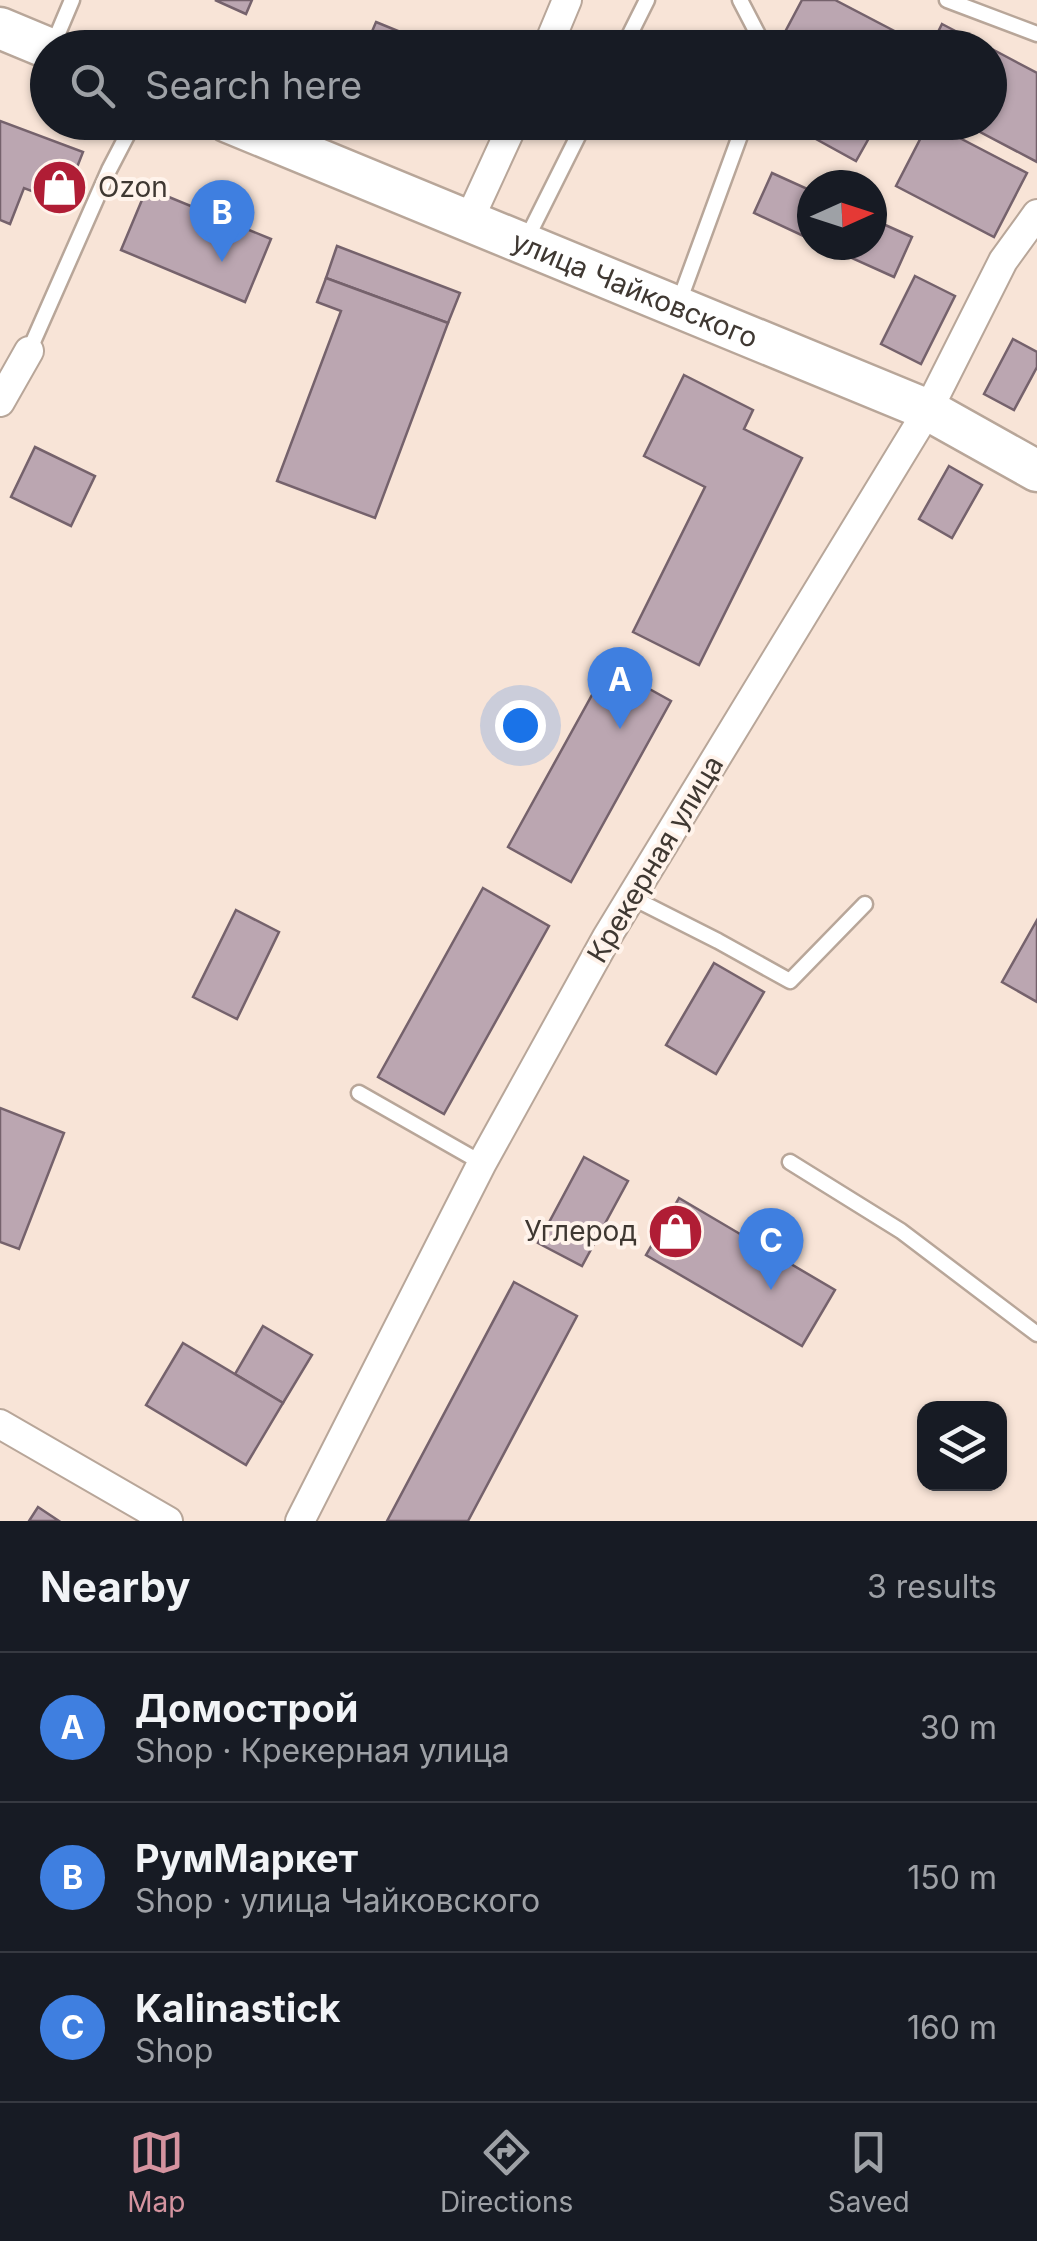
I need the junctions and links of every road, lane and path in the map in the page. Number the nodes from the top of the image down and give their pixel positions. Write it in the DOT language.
graph roads {
  1 [pos="72,0"];
  2 [pos="567,0"];
  3 [pos="647,0"];
  4 [pos="740,0"];
  5 [pos="947,0"];
  6 [pos="0,28"];
  7 [pos="58,30"];
  8 [pos="554,30"];
  9 [pos="632,30"];
  10 [pos="756,30"];
  11 [pos="1037,34"];
  12 [pos="30,40"];
  13 [pos="125,140"];
  14 [pos="272,140"];
  15 [pos="506,140"];
  16 [pos="576,140"];
  17 [pos="737,140"];
  18 [pos="1037,214"];
  19 [pos="469,220"];
  20 [pos="524,244"];
  21 [pos="677,307"];
  22 [pos="29,351"];
  23 [pos="0,402"];
  24 [pos="928,410"];
  25 [pos="1037,471"];
  26 [pos="631,897"];
  27 [pos="865,904"];
  28 [pos="358,1093"];
  29 [pos="790,1162"];
  30 [pos="482,1163"];
  31 [pos="1037,1334"];
  32 [pos="0,1424"];
  33 [pos="168,1521"];
  34 [pos="300,1521"];
  1 -- 7 [label="lane"];
  2 -- 8 [label="street"];
  3 -- 9 [label="lane"];
  4 -- 10 [label="lane"];
  5 -- 11 [label="lane"];
  6 -- 12 [label="main road"];
  13 -- 22 [label="lane"];
  14 -- 19 [label="main road, улица Чайковского"];
  15 -- 19 [label="street"];
  16 -- 20 [label="lane"];
  17 -- 21 [label="lane"];
  18 -- 24 [label="street, Крекерная улица"];
  19 -- 20 [label="main road, улица Чайковского"];
  20 -- 21 [label="main road, улица Чайковского"];
  21 -- 24 [label="main road, улица Чайковского"];
  22 -- 23 [label="street"];
  24 -- 25 [label="main road, улица Чайковского"];
  24 -- 26 [label="street, Крекерная улица"];
  26 -- 27 [label="lane"];
  26 -- 30 [label="street, Крекерная улица"];
  28 -- 30 [label="lane"];
  29 -- 31 [label="lane"];
  30 -- 34 [label="street, Крекерная улица"];
  32 -- 33 [label="street"];
}
